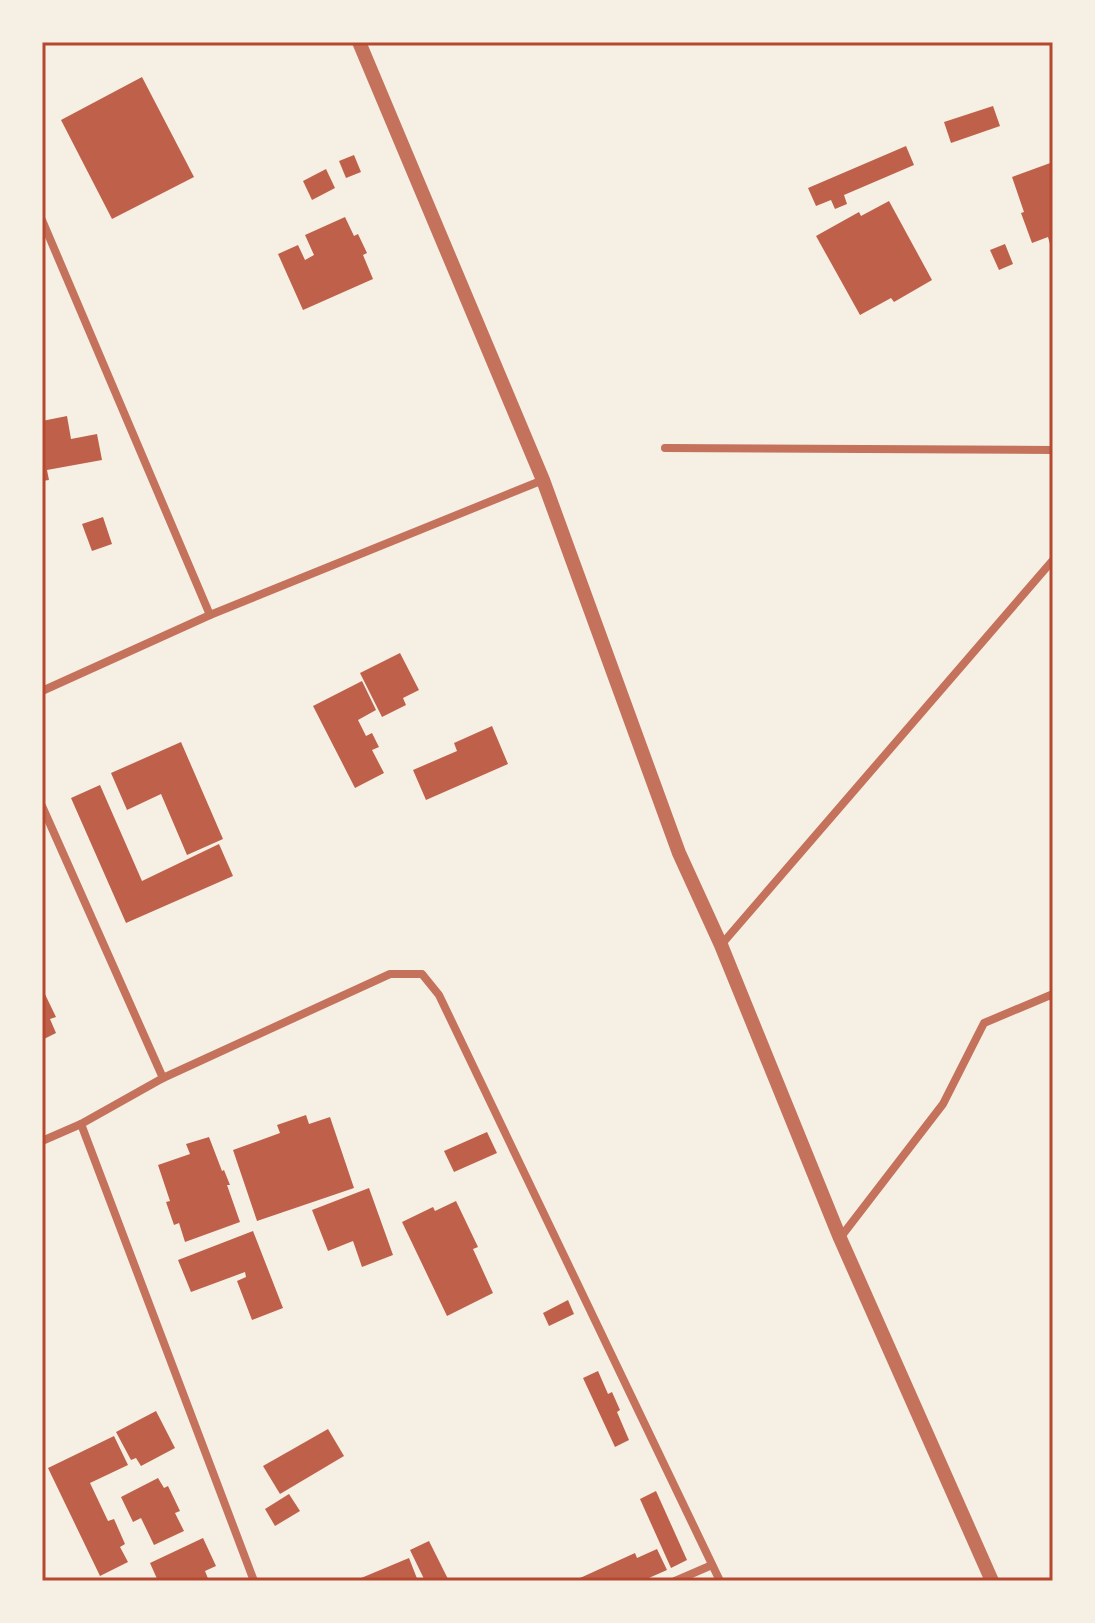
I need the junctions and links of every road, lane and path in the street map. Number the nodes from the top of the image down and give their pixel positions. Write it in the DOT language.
graph roads {
  1 [pos="359,42"];
  2 [pos="42,220"];
  3 [pos="665,448"];
  4 [pos="1053,450"];
  5 [pos="543,480"];
  6 [pos="1053,560"];
  7 [pos="210,615"];
  8 [pos="42,691"];
  9 [pos="42,806"];
  10 [pos="721,945"];
  11 [pos="1053,994"];
  12 [pos="163,1078"];
  13 [pos="81,1124"];
  14 [pos="42,1141"];
  15 [pos="840,1238"];
  16 [pos="712,1565"];
  17 [pos="254,1581"];
  18 [pos="675,1581"];
  19 [pos="720,1581"];
  20 [pos="992,1581"];
  1 -- 5 [label="street"];
  2 -- 7 [label="street"];
  3 -- 4 [label="street"];
  5 -- 7 [label="street"];
  5 -- 10 [label="street"];
  6 -- 10 [label="street"];
  7 -- 8 [label="street"];
  9 -- 12 [label="street"];
  10 -- 15 [label="street"];
  11 -- 15 [label="street"];
  12 -- 13 [label="street"];
  12 -- 16 [label="street"];
  13 -- 14 [label="street"];
  13 -- 17 [label="street"];
  15 -- 20 [label="street"];
  16 -- 18 [label="street"];
  16 -- 19 [label="street"];
}
